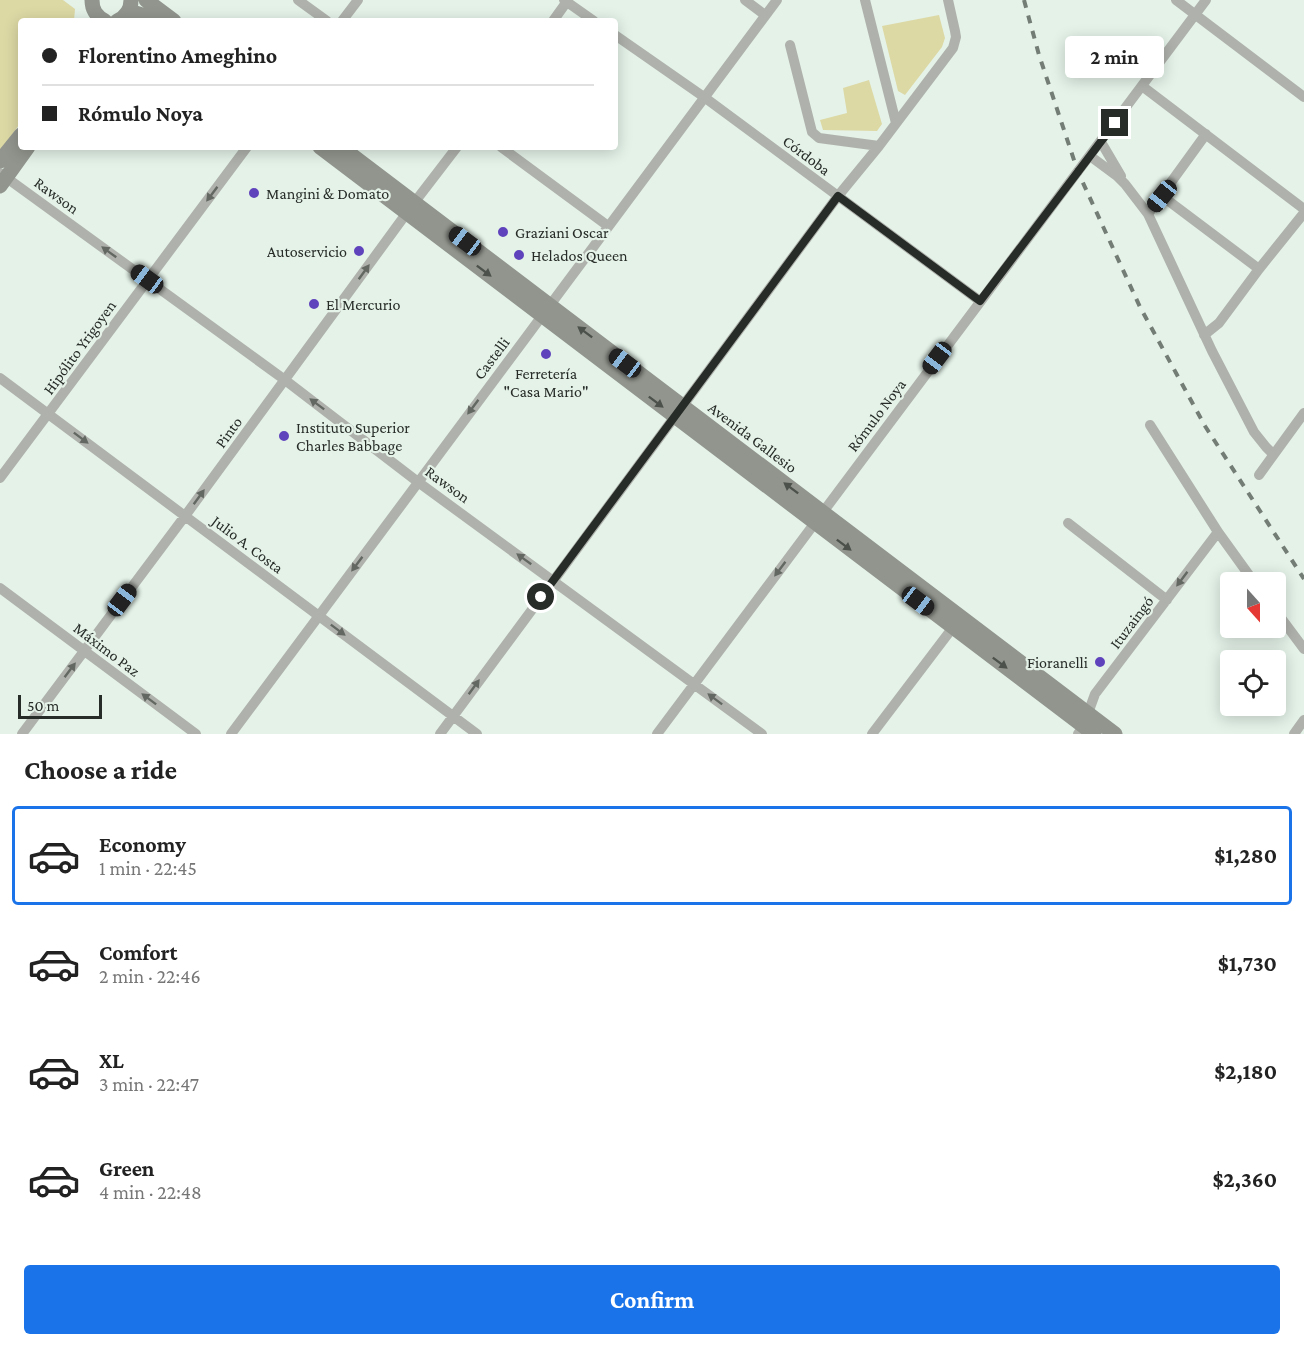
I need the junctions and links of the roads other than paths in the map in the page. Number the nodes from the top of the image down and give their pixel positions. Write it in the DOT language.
graph roads {
  1 [pos="80,0"];
  2 [pos="146,0"];
  3 [pos="298,0"];
  4 [pos="357,0"];
  5 [pos="745,0"];
  6 [pos="777,0"];
  7 [pos="865,0"];
  8 [pos="948,0"];
  9 [pos="1176,0"];
  10 [pos="1206,0"];
  11 [pos="566,1"];
  12 [pos="96,13"];
  13 [pos="124,14"];
  14 [pos="765,15"];
  15 [pos="1195,15"];
  16 [pos="150,18"];
  17 [pos="170,18"];
  18 [pos="323,18"];
  19 [pos="344,18"];
  20 [pos="555,18"];
  21 [pos="590,18"];
  22 [pos="618,38"];
  23 [pos="790,45"];
  24 [pos="1142,86"];
  25 [pos="704,97"];
  26 [pos="1304,97"];
  27 [pos="896,123"];
  28 [pos="1206,134"];
  29 [pos="18,139"];
  30 [pos="1101,142"];
  31 [pos="879,146"];
  32 [pos="26,150"];
  33 [pos="245,150"];
  34 [pos="324,150"];
  35 [pos="344,150"];
  36 [pos="455,150"];
  37 [pos="505,150"];
  38 [pos="1090,156"];
  39 [pos="0,161"];
  40 [pos="2,179"];
  41 [pos="1125,184"];
  42 [pos="838,196"];
  43 [pos="1162,196"];
  44 [pos="410,208"];
  45 [pos="1304,211"];
  46 [pos="1148,214"];
  47 [pos="608,226"];
  48 [pos="1259,269"];
  49 [pos="147,279"];
  50 [pos="980,301"];
  51 [pos="545,310"];
  52 [pos="1204,335"];
  53 [pos="0,378"];
  54 [pos="285,380"];
  55 [pos="679,411"];
  56 [pos="1304,412"];
  57 [pos="48,414"];
  58 [pos="1150,425"];
  59 [pos="1273,454"];
  60 [pos="1259,475"];
  61 [pos="0,478"];
  62 [pos="418,482"];
  63 [pos="185,516"];
  64 [pos="818,517"];
  65 [pos="1068,523"];
  66 [pos="1218,532"];
  67 [pos="1247,572"];
  68 [pos="554,580"];
  69 [pos="0,588"];
  70 [pos="1167,600"];
  71 [pos="319,616"];
  72 [pos="957,622"];
  73 [pos="1286,625"];
  74 [pos="1304,649"];
  75 [pos="84,651"];
  76 [pos="695,684"];
  77 [pos="453,716"];
  78 [pos="1304,720"];
  79 [pos="1086,727"];
  80 [pos="22,734"];
  81 [pos="196,734"];
  82 [pos="231,734"];
  83 [pos="440,734"];
  84 [pos="477,734"];
  85 [pos="657,734"];
  86 [pos="762,734"];
  87 [pos="872,734"];
  88 [pos="1115,734"];
  89 [pos="1294,734"];
  1 -- 12 [label="street"];
  2 -- 17 [label="main road"];
  3 -- 18 [label="street"];
  4 -- 19 [label="street"];
  5 -- 14 [label="street"];
  6 -- 14 [label="street, Castelli"];
  7 -- 27 [label="street"];
  8 -- 27 [label="street"];
  9 -- 15 [label="street"];
  10 -- 15 [label="street, Rómulo Noya"];
  11 -- 20 [label="street"];
  11 -- 21 [label="street"];
  13 -- 16 [label="main road"];
  14 -- 25 [label="street, Castelli"];
  15 -- 24 [label="street, Rómulo Noya"];
  15 -- 26 [label="street"];
  22 -- 25 [label="street, Córdoba"];
  23 -- 31 [label="street"];
  24 -- 28 [label="street"];
  24 -- 30 [label="street, Rómulo Noya"];
  25 -- 42 [label="street, Córdoba"];
  25 -- 47 [label="street, Castelli"];
  27 -- 31 [label="street"];
  28 -- 43 [label="street"];
  28 -- 45 [label="street"];
  29 -- 39 [label="main road"];
  30 -- 38 [label="street, Rómulo Noya"];
  30 -- 41 [label="street"];
  31 -- 42 [label="street"];
  32 -- 40 [label="main road"];
  33 -- 49 [label="street, Hipólito Yrigoyen, one-way"];
  34 -- 44 [label="main road, Avenida Gallesio"];
  35 -- 44 [label="main road, Avenida Gallesio"];
  36 -- 44 [label="street, Pinto"];
  37 -- 47 [label="street"];
  38 -- 41 [label="street"];
  38 -- 50 [label="street, Rómulo Noya"];
  49 -- 40 [label="street, Rawson, one-way"];
  41 -- 46 [label="street"];
  42 -- 50 [label="street, Córdoba"];
  42 -- 55 [label="street"];
  43 -- 46 [label="street"];
  43 -- 48 [label="street"];
  44 -- 51 [label="main road, Avenida Gallesio"];
  54 -- 44 [label="street, Pinto, one-way"];
  45 -- 48 [label="street"];
  46 -- 52 [label="street"];
  47 -- 51 [label="street, Castelli"];
  48 -- 52 [label="street"];
  49 -- 54 [label="street, Rawson"];
  49 -- 57 [label="street, Hipólito Yrigoyen"];
  50 -- 64 [label="street, Rómulo Noya"];
  51 -- 55 [label="main road, Avenida Gallesio"];
  51 -- 62 [label="street, Castelli, one-way"];
  52 -- 59 [label="street"];
  53 -- 57 [label="street, Julio A. Costa"];
  62 -- 54 [label="street, Rawson, one-way"];
  63 -- 54 [label="street, Pinto, one-way"];
  55 -- 64 [label="main road, Avenida Gallesio"];
  55 -- 68 [label="street"];
  56 -- 59 [label="street"];
  57 -- 61 [label="street, Hipólito Yrigoyen"];
  57 -- 63 [label="street, Julio A. Costa, one-way"];
  58 -- 66 [label="street"];
  59 -- 60 [label="street"];
  68 -- 62 [label="street, Rawson, one-way"];
  62 -- 71 [label="street, Castelli, one-way"];
  63 -- 71 [label="street, Julio A. Costa"];
  63 -- 75 [label="street, Pinto"];
  64 -- 72 [label="main road, Avenida Gallesio"];
  64 -- 76 [label="street, Rómulo Noya, one-way"];
  65 -- 70 [label="street"];
  66 -- 67 [label="street"];
  66 -- 70 [label="street, Ituzaingó, one-way"];
  68 -- 76 [label="street, Rawson"];
  77 -- 68 [label="street, one-way"];
  69 -- 75 [label="street, Máximo Paz"];
  70 -- 79 [label="street, Ituzaingó"];
  71 -- 77 [label="street, Julio A. Costa, one-way"];
  71 -- 82 [label="street, Castelli"];
  72 -- 79 [label="main road, Avenida Gallesio"];
  72 -- 87 [label="street"];
  73 -- 74 [label="street"];
  80 -- 75 [label="street, Pinto, one-way"];
  81 -- 75 [label="street, Máximo Paz, one-way"];
  76 -- 85 [label="street, Rómulo Noya"];
  86 -- 76 [label="street, Rawson, one-way"];
  77 -- 83 [label="street"];
  77 -- 84 [label="street, Julio A. Costa"];
  78 -- 89 [label="street"];
  79 -- 88 [label="main road, Avenida Gallesio"];
}
